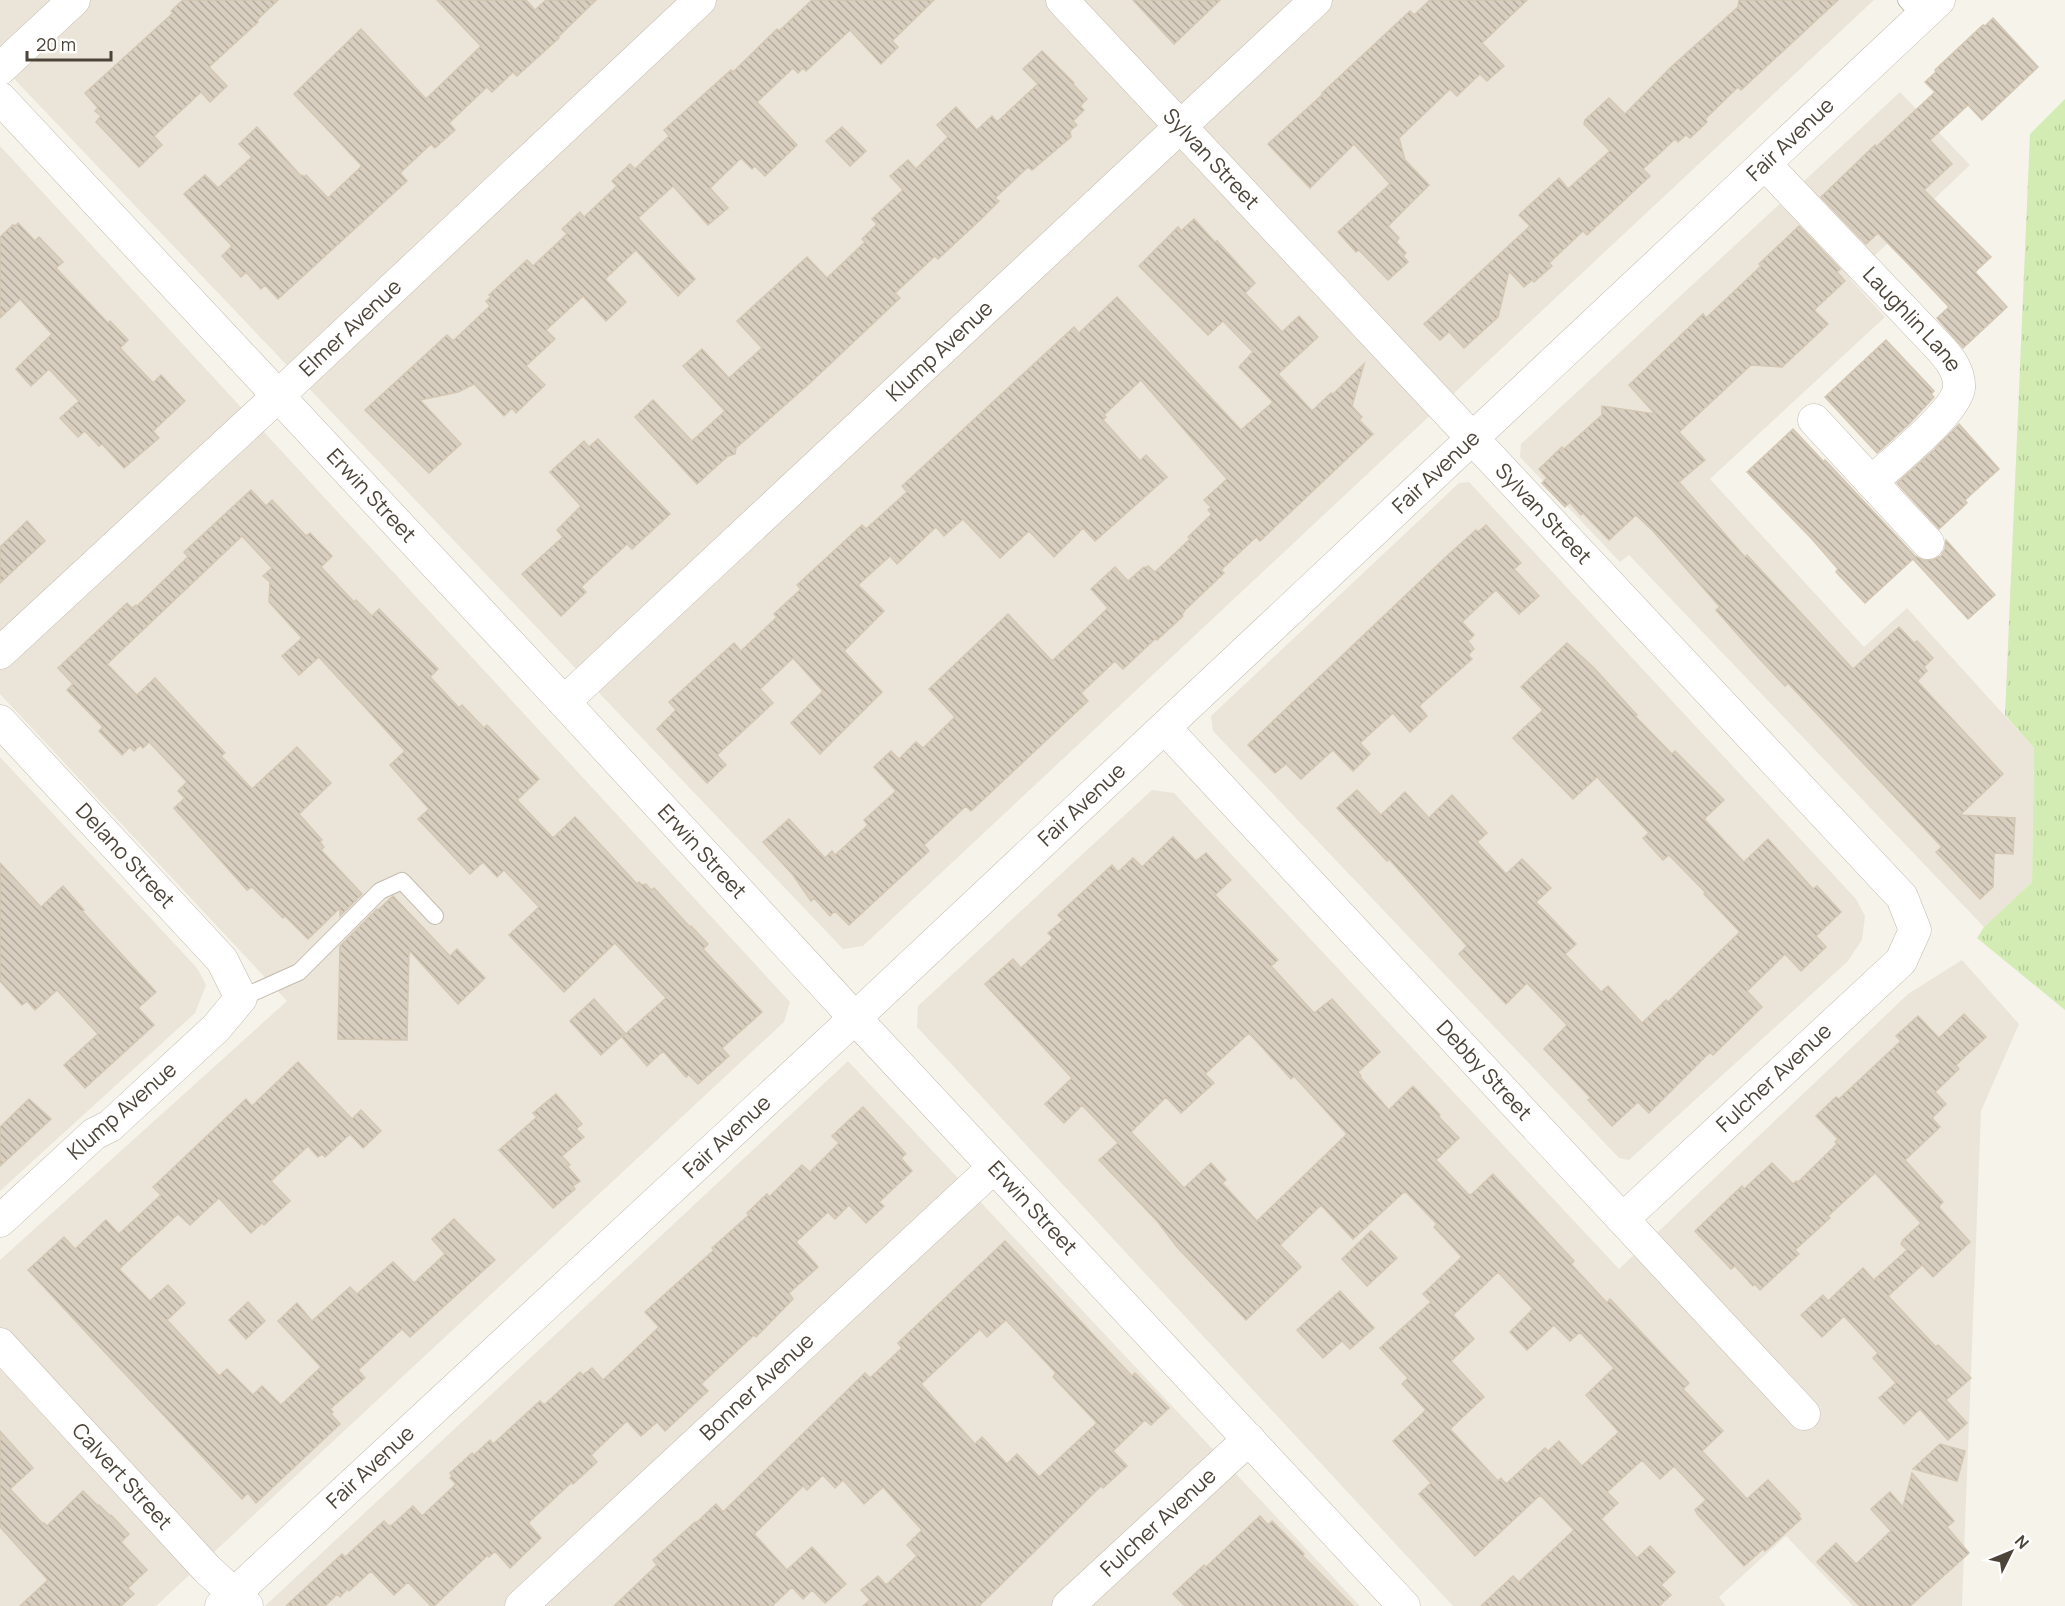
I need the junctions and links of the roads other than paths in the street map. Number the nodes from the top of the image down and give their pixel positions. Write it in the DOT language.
graph roads {
  1 [pos="74,0"];
  2 [pos="700,0"];
  3 [pos="1062,0"];
  4 [pos="1316,0"];
  5 [pos="1922,6"];
  6 [pos="0,69"];
  7 [pos="0,98"];
  8 [pos="1181,127"];
  9 [pos="1765,164"];
  10 [pos="278,396"];
  11 [pos="1814,420"];
  12 [pos="1473,438"];
  13 [pos="1871,482"];
  14 [pos="1928,543"];
  15 [pos="0,653"];
  16 [pos="564,702"];
  17 [pos="0,721"];
  18 [pos="1165,728"];
  19 [pos="435,916"];
  20 [pos="1915,930"];
  21 [pos="242,998"];
  22 [pos="855,1018"];
  23 [pos="994,1167"];
  24 [pos="1623,1219"];
  25 [pos="0,1221"];
  26 [pos="0,1344"];
  27 [pos="1804,1414"];
  28 [pos="1249,1439"];
  29 [pos="234,1602"];
  30 [pos="521,1606"];
  31 [pos="1068,1606"];
  32 [pos="1404,1606"];
  1 -- 6 [label="street"];
  2 -- 10 [label="street, Elmer Avenue"];
  3 -- 8 [label="street, Sylvan Street"];
  4 -- 8 [label="street, Klump Avenue"];
  5 -- 9 [label="street, Fair Avenue"];
  7 -- 10 [label="street, Erwin Street"];
  8 -- 12 [label="street, Sylvan Street"];
  8 -- 16 [label="street, Klump Avenue"];
  9 -- 12 [label="street, Fair Avenue"];
  9 -- 13 [label="street, Laughlin Lane"];
  10 -- 15 [label="street, Elmer Avenue"];
  10 -- 16 [label="street, Erwin Street"];
  11 -- 13 [label="street"];
  12 -- 18 [label="street, Fair Avenue"];
  12 -- 20 [label="street, Sylvan Street"];
  13 -- 14 [label="street"];
  16 -- 22 [label="street, Erwin Street"];
  17 -- 21 [label="street, Delano Street"];
  18 -- 22 [label="street, Fair Avenue"];
  18 -- 24 [label="street, Debby Street"];
  19 -- 21 [label="lane"];
  20 -- 24 [label="street, Fulcher Avenue"];
  21 -- 25 [label="street, Klump Avenue"];
  22 -- 23 [label="street, Erwin Street"];
  22 -- 29 [label="street, Fair Avenue"];
  23 -- 28 [label="street, Erwin Street"];
  23 -- 30 [label="street, Bonner Avenue"];
  24 -- 27 [label="street, Debby Street"];
  26 -- 29 [label="street, Calvert Street"];
  28 -- 31 [label="street, Fulcher Avenue"];
  28 -- 32 [label="street, Erwin Street"];
}
